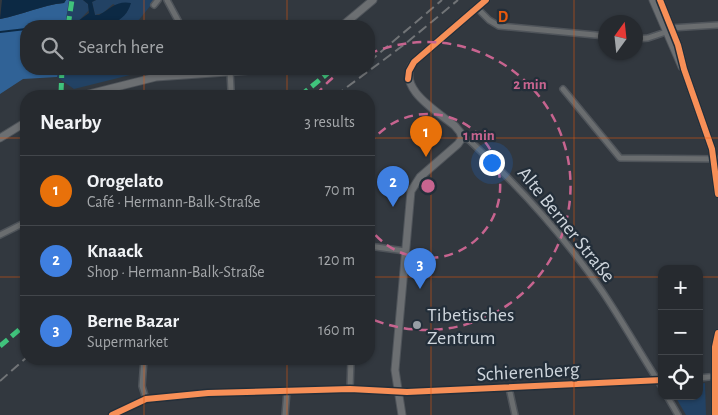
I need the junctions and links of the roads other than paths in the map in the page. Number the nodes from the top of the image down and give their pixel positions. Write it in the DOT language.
graph roads {
  1 [pos="158,0"];
  2 [pos="167,0"];
  3 [pos="373,0"];
  4 [pos="486,0"];
  5 [pos="653,0"];
  6 [pos="660,0"];
  7 [pos="154,5"];
  8 [pos="477,8"];
  9 [pos="178,20"];
  10 [pos="349,20"];
  11 [pos="718,25"];
  12 [pos="669,31"];
  13 [pos="598,35"];
  14 [pos="643,38"];
  15 [pos="171,75"];
  16 [pos="230,75"];
  17 [pos="564,89"];
  18 [pos="102,90"];
  19 [pos="231,90"];
  20 [pos="20,126"];
  21 [pos="0,138"];
  22 [pos="462,138"];
  23 [pos="716,160"];
  24 [pos="718,194"];
  25 [pos="20,225"];
  26 [pos="0,235"];
  27 [pos="375,247"];
  28 [pos="405,251"];
  29 [pos="718,333"];
  30 [pos="144,365"];
  31 [pos="351,365"];
  32 [pos="716,376"];
  33 [pos="658,377"];
  34 [pos="703,378"];
  35 [pos="658,380"];
  36 [pos="509,388"];
  37 [pos="350,389"];
  38 [pos="396,390"];
  39 [pos="287,391"];
  40 [pos="146,399"];
  41 [pos="669,400"];
  42 [pos="112,415"];
  43 [pos="285,415"];
  44 [pos="402,415"];
  45 [pos="515,415"];
  46 [pos="678,415"];
  47 [pos="715,415"];
  1 -- 7 [label="street"];
  2 -- 9 [label="street"];
  3 -- 10 [label="main road"];
  4 -- 8 [label="main road"];
  5 -- 12 [label="main road"];
  6 -- 12 [label="main road"];
  8 -- 13 [label="street"];
  8 -- 22 [label="main road, Alte Berner Straße"];
  11 -- 12 [label="street"];
  12 -- 14 [label="street"];
  12 -- 23 [label="main road"];
  15 -- 18 [label="main road"];
  16 -- 19 [label="street"];
  17 -- 23 [label="street"];
  20 -- 21 [label="main road"];
  22 -- 28 [label="main road"];
  22 -- 33 [label="street, Alte Berner Straße"];
  23 -- 24 [label="main road"];
  25 -- 26 [label="street"];
  27 -- 28 [label="street"];
  28 -- 38 [label="main road"];
  29 -- 32 [label="main road"];
  30 -- 40 [label="street"];
  31 -- 37 [label="street"];
  32 -- 34 [label="street"];
  32 -- 47 [label="main road"];
  35 -- 36 [label="street, Schierenberg"];
  36 -- 38 [label="street, Schierenberg"];
  36 -- 45 [label="street"];
  37 -- 38 [label="street, Schierenberg"];
  37 -- 39 [label="street, Schierenberg"];
  38 -- 44 [label="main road"];
  39 -- 40 [label="street, Schierenberg"];
  39 -- 43 [label="street"];
  40 -- 42 [label="street, Schierenberg"];
  41 -- 46 [label="street"];
}
